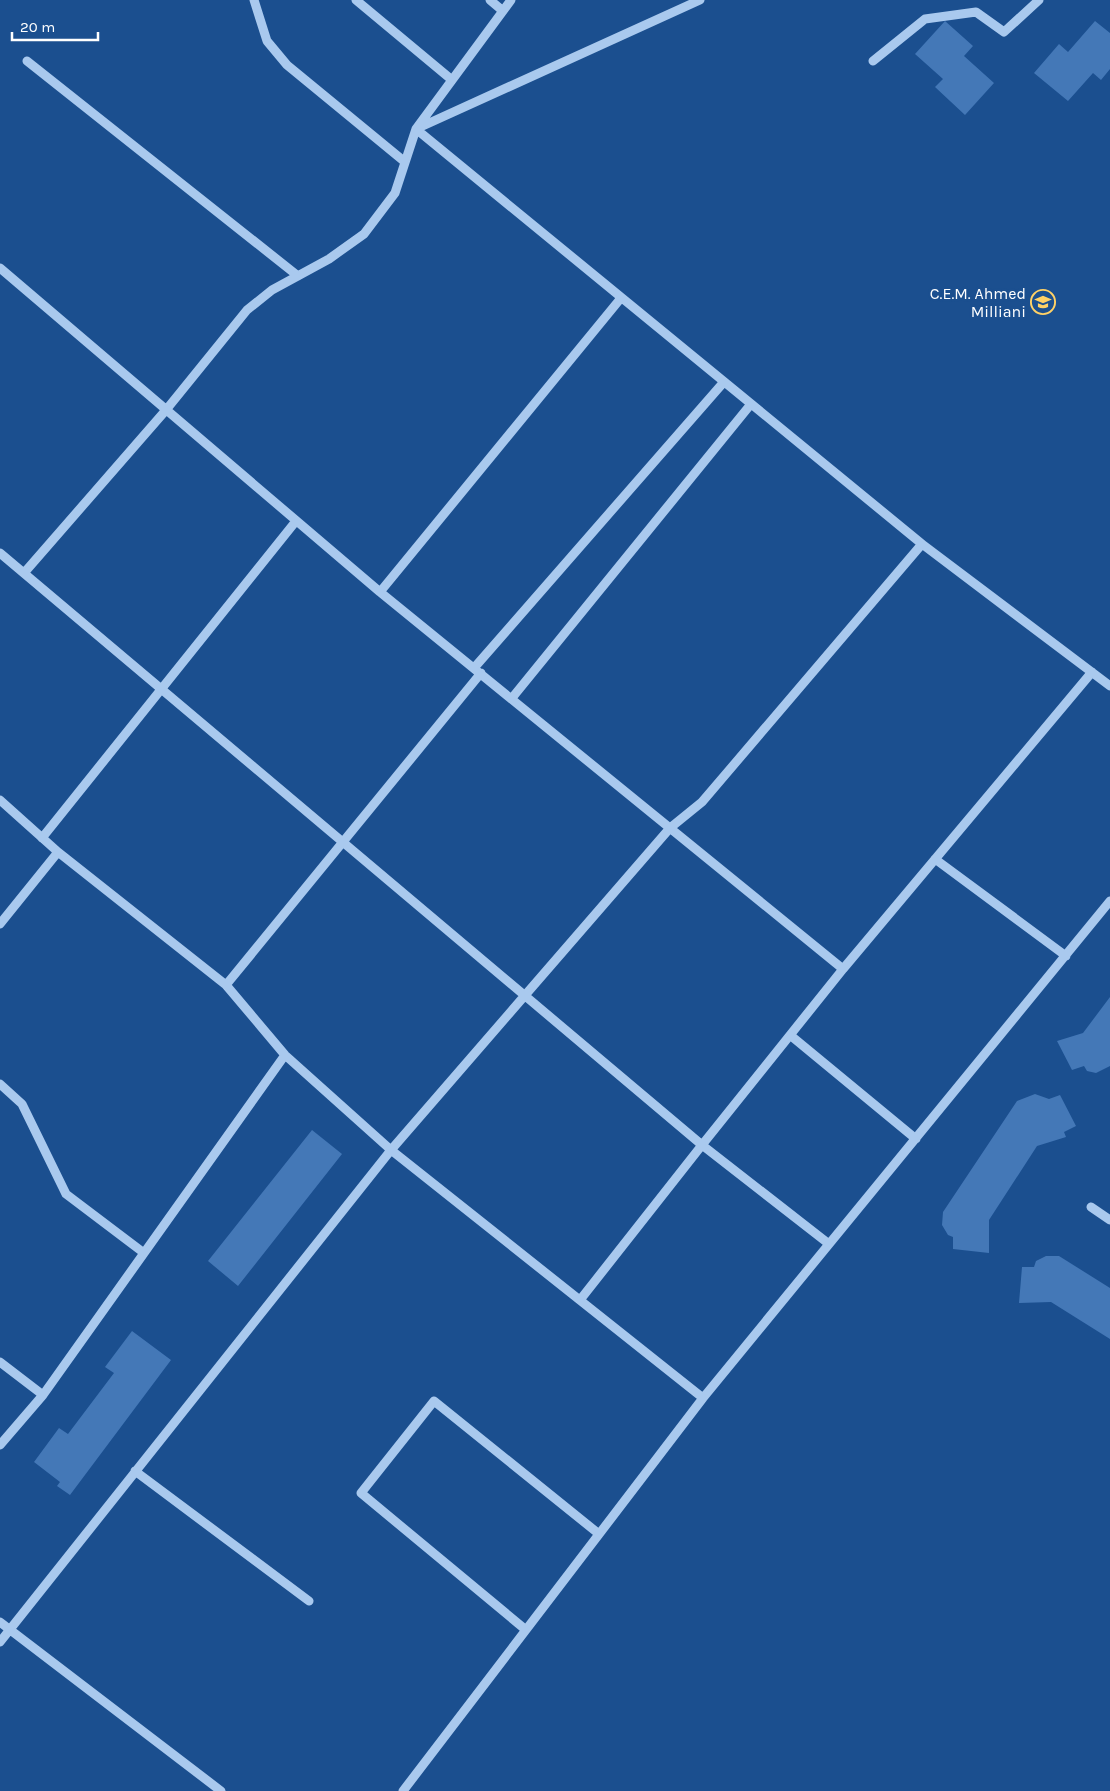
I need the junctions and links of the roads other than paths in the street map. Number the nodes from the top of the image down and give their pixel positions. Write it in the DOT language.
graph roads {
  1 [pos="254,0"];
  2 [pos="356,0"];
  3 [pos="490,0"];
  4 [pos="511,0"];
  5 [pos="700,0"];
  6 [pos="1039,0"];
  7 [pos="503,11"];
  8 [pos="28,61"];
  9 [pos="873,61"];
  10 [pos="452,80"];
  11 [pos="416,129"];
  12 [pos="405,162"];
  13 [pos="0,268"];
  14 [pos="298,276"];
  15 [pos="621,298"];
  16 [pos="723,382"];
  17 [pos="751,404"];
  18 [pos="166,410"];
  19 [pos="296,521"];
  20 [pos="922,544"];
  21 [pos="0,553"];
  22 [pos="24,573"];
  23 [pos="380,592"];
  24 [pos="478,671"];
  25 [pos="1092,672"];
  26 [pos="1110,686"];
  27 [pos="161,689"];
  28 [pos="512,698"];
  29 [pos="0,800"];
  30 [pos="670,828"];
  31 [pos="42,838"];
  32 [pos="344,842"];
  33 [pos="58,852"];
  34 [pos="935,859"];
  35 [pos="1110,902"];
  36 [pos="0,924"];
  37 [pos="1066,956"];
  38 [pos="843,969"];
  39 [pos="226,984"];
  40 [pos="525,995"];
  41 [pos="790,1035"];
  42 [pos="285,1055"];
  43 [pos="0,1084"];
  44 [pos="916,1139"];
  45 [pos="702,1145"];
  46 [pos="391,1150"];
  47 [pos="1091,1207"];
  48 [pos="1110,1220"];
  49 [pos="829,1244"];
  50 [pos="144,1253"];
  51 [pos="580,1300"];
  52 [pos="0,1362"];
  53 [pos="43,1395"];
  54 [pos="703,1398"];
  55 [pos="0,1445"];
  56 [pos="135,1471"];
  57 [pos="599,1534"];
  58 [pos="310,1601"];
  59 [pos="0,1622"];
  60 [pos="9,1630"];
  61 [pos="526,1630"];
  62 [pos="0,1642"];
  63 [pos="221,1791"];
  64 [pos="403,1791"];
  1 -- 12 [label="street"];
  2 -- 10 [label="street"];
  3 -- 7 [label="street"];
  4 -- 7 [label="street"];
  5 -- 11 [label="street"];
  6 -- 9 [label="street"];
  7 -- 10 [label="street"];
  8 -- 14 [label="street"];
  10 -- 11 [label="street"];
  11 -- 12 [label="street"];
  11 -- 15 [label="street"];
  12 -- 14 [label="street"];
  13 -- 18 [label="street"];
  14 -- 18 [label="street"];
  15 -- 16 [label="street"];
  15 -- 23 [label="street"];
  16 -- 17 [label="street"];
  16 -- 24 [label="street"];
  17 -- 20 [label="street"];
  17 -- 28 [label="street"];
  18 -- 19 [label="street"];
  18 -- 22 [label="street"];
  19 -- 23 [label="street"];
  19 -- 27 [label="street"];
  20 -- 25 [label="street"];
  20 -- 30 [label="street"];
  21 -- 22 [label="street"];
  22 -- 27 [label="street"];
  23 -- 24 [label="street"];
  24 -- 28 [label="street"];
  24 -- 32 [label="street"];
  25 -- 26 [label="street"];
  25 -- 34 [label="street"];
  27 -- 31 [label="street"];
  27 -- 32 [label="street"];
  28 -- 30 [label="street"];
  29 -- 31 [label="street"];
  30 -- 38 [label="street"];
  30 -- 40 [label="street"];
  31 -- 33 [label="street"];
  32 -- 39 [label="street"];
  32 -- 40 [label="street"];
  33 -- 36 [label="street"];
  33 -- 39 [label="street"];
  34 -- 37 [label="street"];
  34 -- 38 [label="street"];
  35 -- 37 [label="street"];
  37 -- 44 [label="street"];
  38 -- 41 [label="street"];
  39 -- 42 [label="street"];
  40 -- 45 [label="street"];
  40 -- 46 [label="street"];
  41 -- 44 [label="street"];
  41 -- 45 [label="street"];
  42 -- 46 [label="street"];
  42 -- 50 [label="street"];
  43 -- 50 [label="street"];
  44 -- 49 [label="street"];
  45 -- 49 [label="street"];
  45 -- 51 [label="street"];
  46 -- 51 [label="street"];
  46 -- 56 [label="street"];
  47 -- 48 [label="street"];
  49 -- 54 [label="street"];
  50 -- 53 [label="street"];
  51 -- 54 [label="street"];
  52 -- 53 [label="street"];
  53 -- 55 [label="street"];
  54 -- 57 [label="street"];
  56 -- 58 [label="street"];
  56 -- 60 [label="street"];
  57 -- 61 [label="street"];
  57 -- 61 [label="street"];
  59 -- 60 [label="street"];
  60 -- 62 [label="street"];
  60 -- 63 [label="street"];
  61 -- 64 [label="street"];
}
